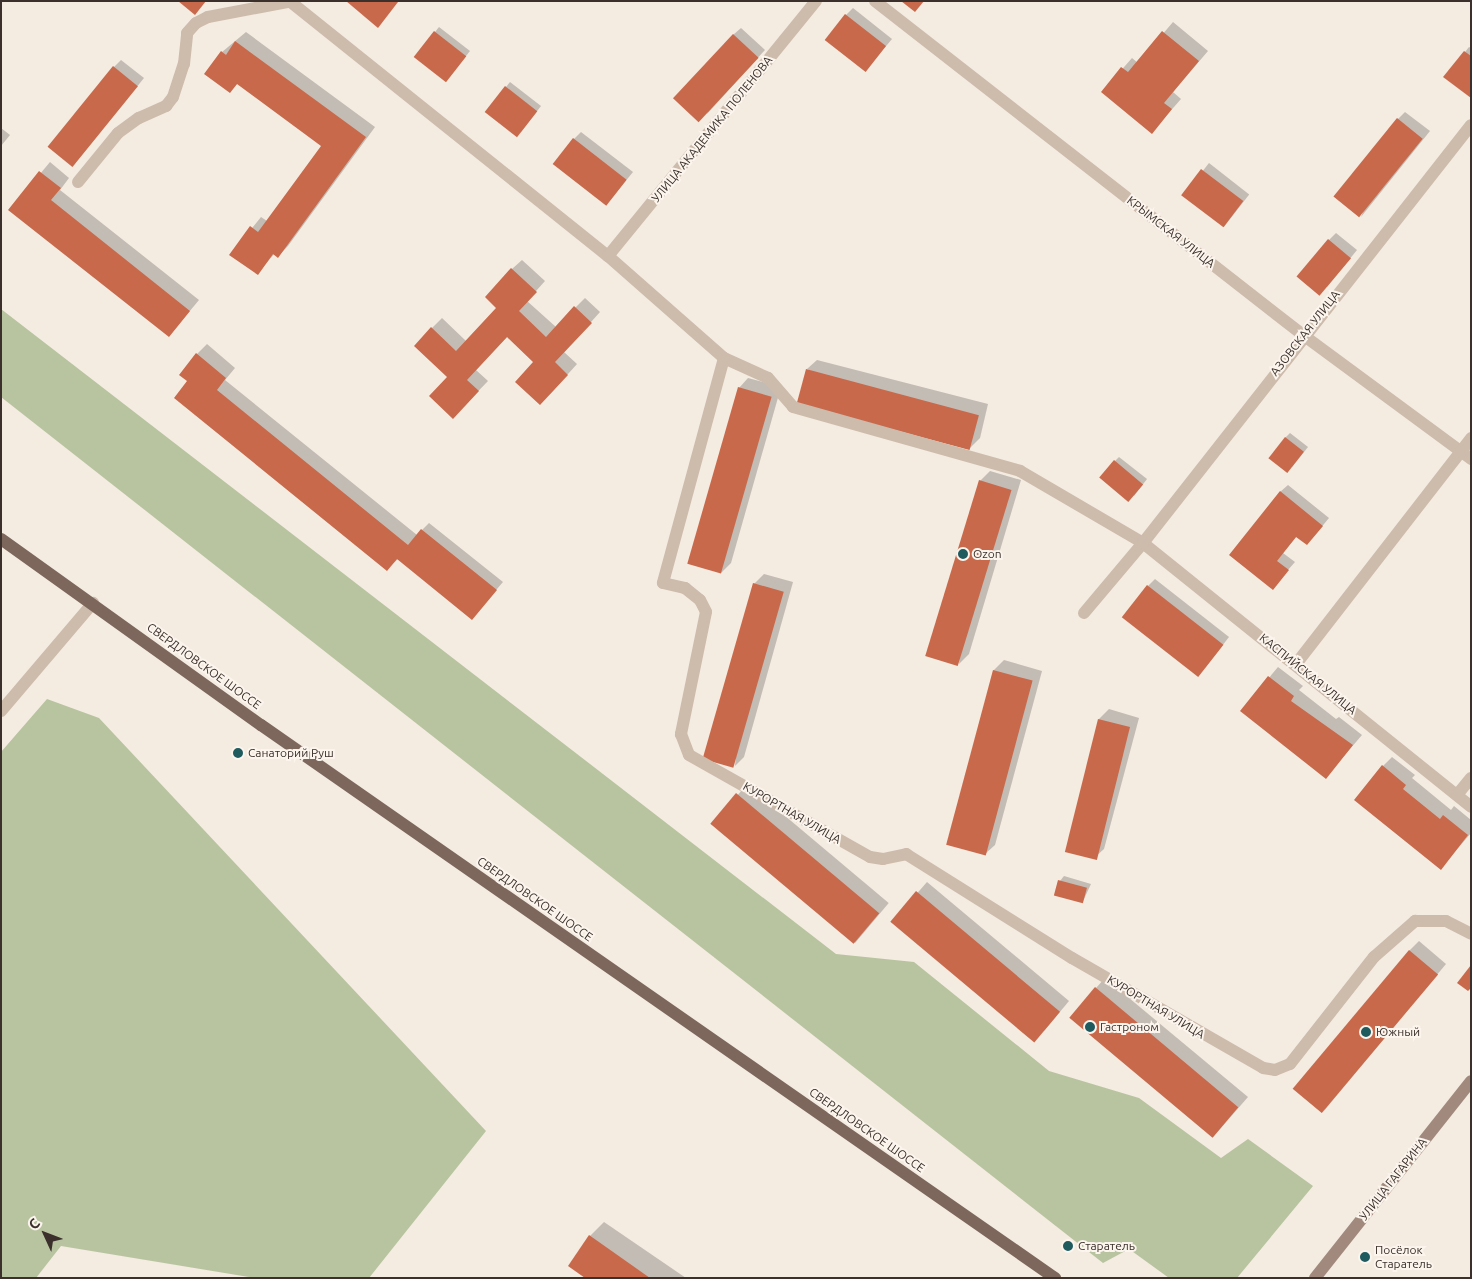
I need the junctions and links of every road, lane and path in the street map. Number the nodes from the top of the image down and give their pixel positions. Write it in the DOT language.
graph roads {
  1 [pos="816,1"];
  2 [pos="875,1"];
  3 [pos="292,2"];
  4 [pos="1471,125"];
  5 [pos="78,182"];
  6 [pos="608,256"];
  7 [pos="1303,335"];
  8 [pos="724,358"];
  9 [pos="1471,438"];
  10 [pos="1466,455"];
  11 [pos="1,539"];
  12 [pos="1143,543"];
  13 [pos="93,603"];
  14 [pos="1084,613"];
  15 [pos="1296,664"];
  16 [pos="1,711"];
  17 [pos="1471,778"];
  18 [pos="1458,796"];
  19 [pos="1471,807"];
  20 [pos="1471,934"];
  21 [pos="1471,1081"];
  22 [pos="1056,1278"];
  23 [pos="1315,1278"];
  1 -- 6 [label="street, УЛИЦА АКАДЕМИКА ПОЛЕНОВА"];
  2 -- 7 [label="street, КРЫМСКАЯ УЛИЦА"];
  3 -- 5 [label="street"];
  3 -- 6 [label="street, КАСПИЙСКАЯ УЛИЦА"];
  4 -- 7 [label="street, АЗОВСКАЯ УЛИЦА"];
  6 -- 8 [label="street, КАСПИЙСКАЯ УЛИЦА"];
  7 -- 10 [label="street, КРЫМСКАЯ УЛИЦА"];
  7 -- 12 [label="street, АЗОВСКАЯ УЛИЦА"];
  8 -- 12 [label="street, КАСПИЙСКАЯ УЛИЦА"];
  8 -- 20 [label="street, КУРОРТНАЯ УЛИЦА"];
  9 -- 10 [label="street"];
  10 -- 15 [label="street"];
  11 -- 13 [label="main road, СВЕРДЛОВСКОЕ ШОССЕ"];
  12 -- 14 [label="street, АЗОВСКАЯ УЛИЦА"];
  12 -- 15 [label="street, КАСПИЙСКАЯ УЛИЦА"];
  13 -- 16 [label="street"];
  13 -- 22 [label="main road, СВЕРДЛОВСКОЕ ШОССЕ"];
  15 -- 18 [label="street, КАСПИЙСКАЯ УЛИЦА"];
  17 -- 18 [label="street"];
  18 -- 19 [label="street, КАСПИЙСКАЯ УЛИЦА"];
  21 -- 23 [label="street, УЛИЦА ГАГАРИНА"];
}
